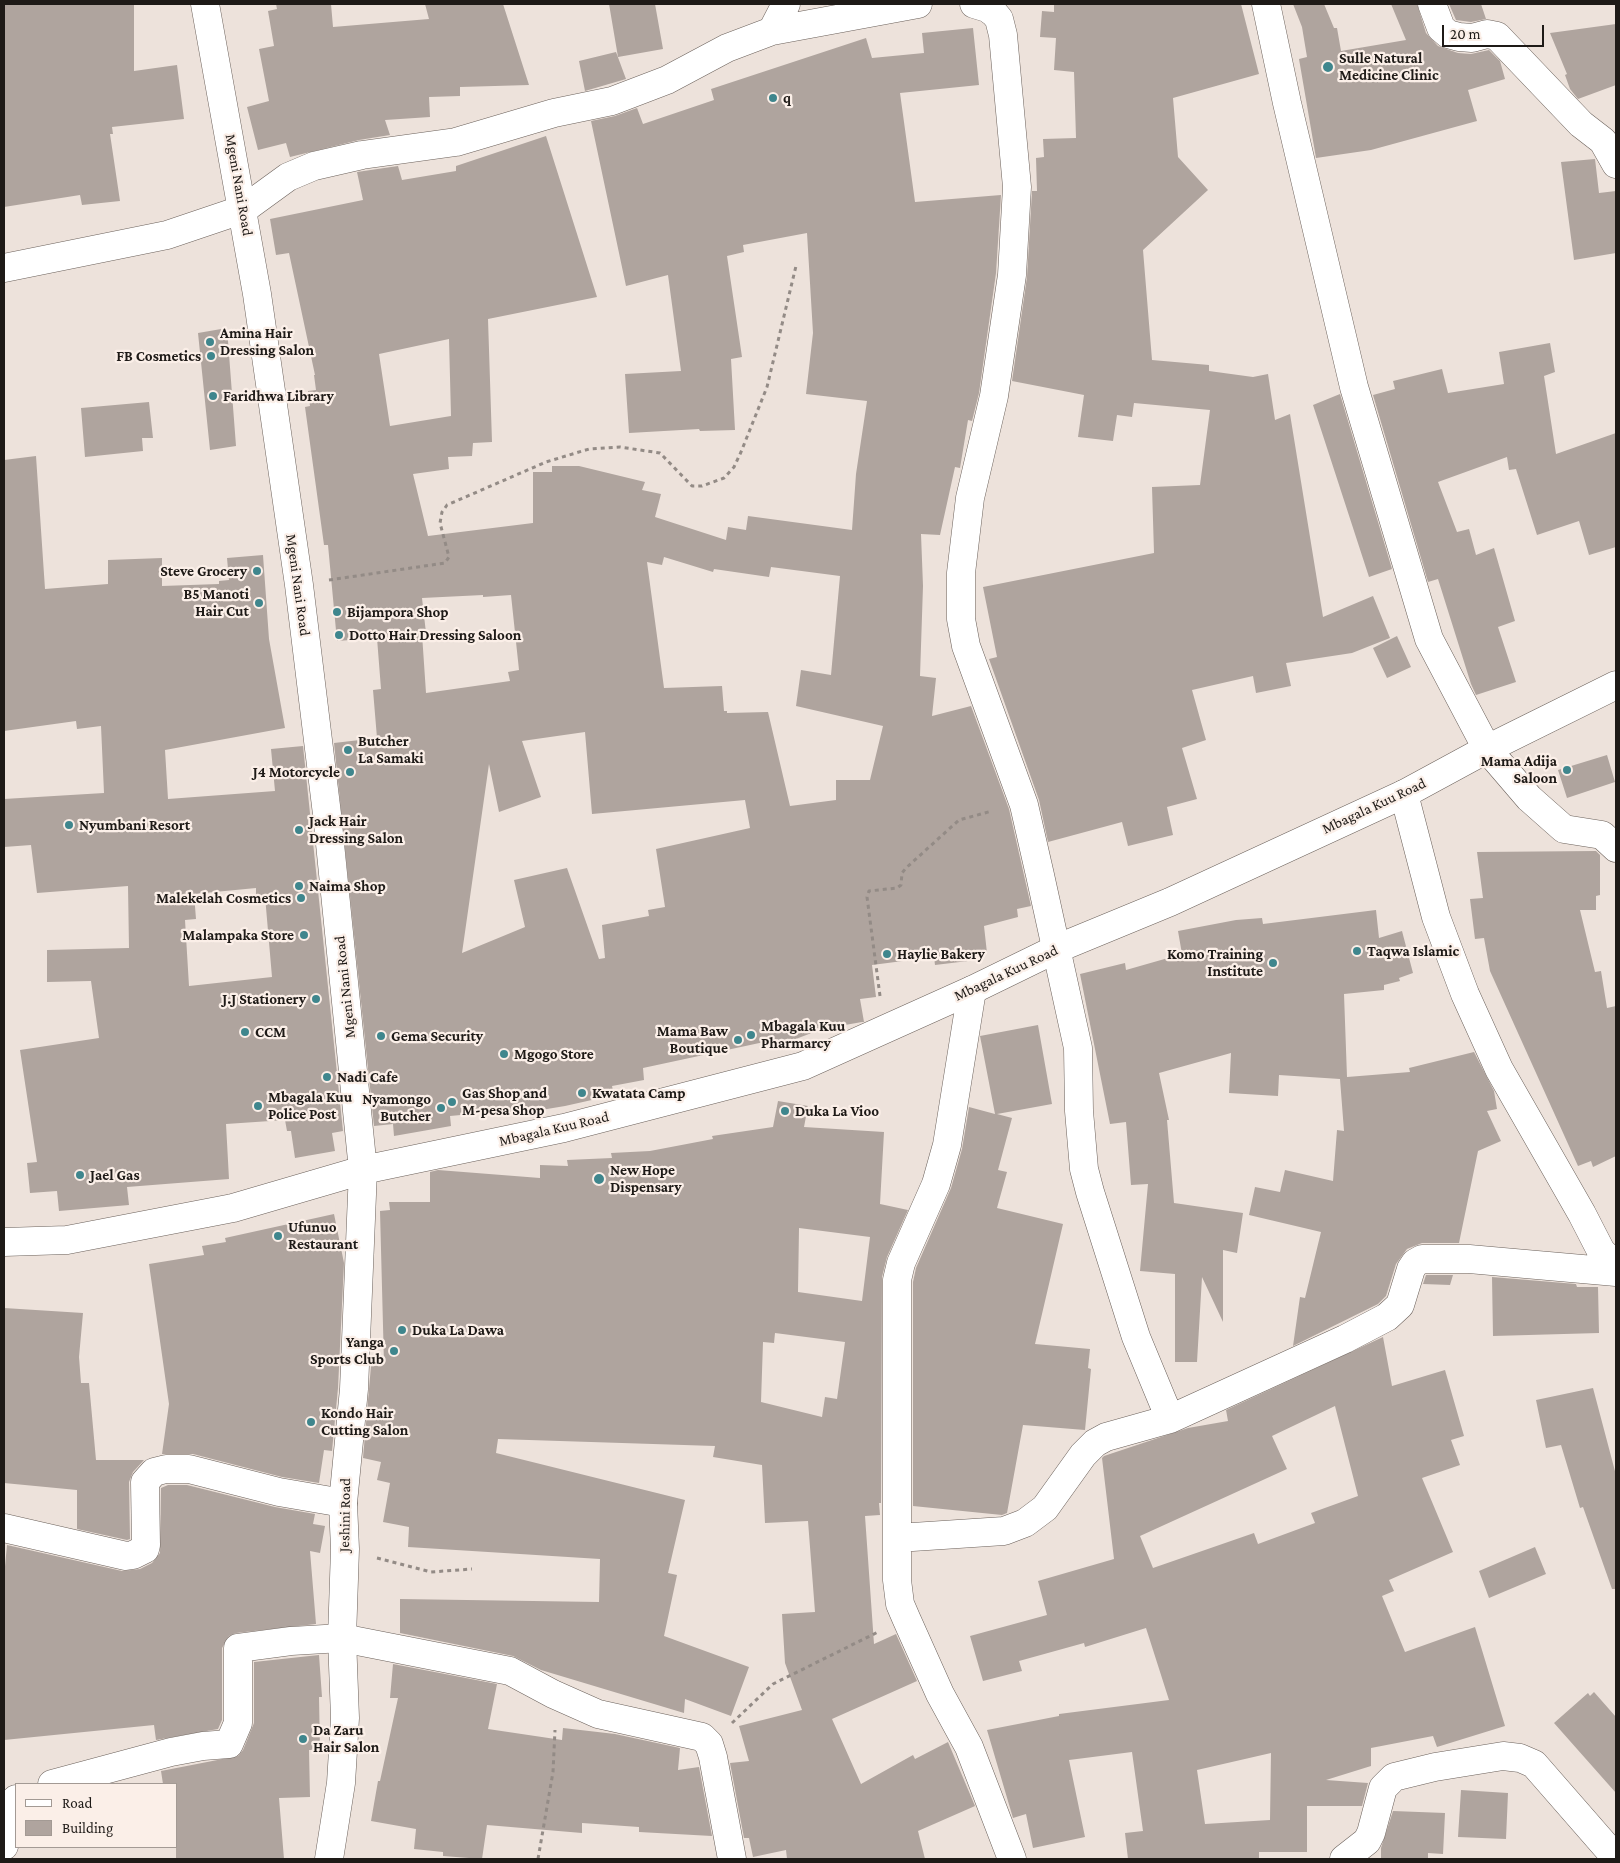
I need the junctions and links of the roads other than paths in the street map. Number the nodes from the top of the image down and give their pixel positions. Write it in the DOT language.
graph roads {
  1 [pos="205,4"];
  2 [pos="786,4"];
  3 [pos="918,4"];
  4 [pos="974,4"];
  5 [pos="1266,4"];
  6 [pos="1432,4"];
  7 [pos="772,30"];
  8 [pos="1616,164"];
  9 [pos="244,209"];
  10 [pos="4,268"];
  11 [pos="1616,685"];
  12 [pos="1487,749"];
  13 [pos="1404,794"];
  14 [pos="1616,848"];
  15 [pos="1056,949"];
  16 [pos="972,990"];
  17 [pos="363,1170"];
  18 [pos="4,1242"];
  19 [pos="1616,1266"];
  20 [pos="1616,1272"];
  21 [pos="1170,1419"];
  22 [pos="343,1503"];
  23 [pos="4,1528"];
  24 [pos="897,1538"];
  25 [pos="342,1638"];
  26 [pos="56,1783"];
  27 [pos="15,1803"];
  28 [pos="4,1846"];
  29 [pos="1615,1852"];
  30 [pos="329,1859"];
  31 [pos="732,1859"];
  32 [pos="1012,1859"];
  33 [pos="1344,1859"];
  1 -- 9 [label="street, Mgeni Nani Road"];
  2 -- 7 [label="street"];
  3 -- 7 [label="street"];
  4 -- 15 [label="street"];
  5 -- 12 [label="street"];
  6 -- 8 [label="street"];
  7 -- 9 [label="street"];
  9 -- 10 [label="street"];
  9 -- 17 [label="street, Mgeni Nani Road"];
  11 -- 12 [label="street, Mbagala Kuu Road"];
  12 -- 13 [label="street, Mbagala Kuu Road"];
  12 -- 14 [label="street"];
  13 -- 15 [label="street, Mbagala Kuu Road"];
  13 -- 19 [label="street"];
  15 -- 16 [label="street, Mbagala Kuu Road"];
  15 -- 21 [label="street"];
  16 -- 17 [label="street, Mbagala Kuu Road"];
  16 -- 24 [label="street"];
  17 -- 18 [label="street, Mbagala Kuu Road"];
  17 -- 22 [label="street, Jeshini Road"];
  20 -- 21 [label="street"];
  21 -- 24 [label="street"];
  22 -- 23 [label="street"];
  22 -- 25 [label="street, Jeshini Road"];
  24 -- 32 [label="street"];
  25 -- 26 [label="street"];
  25 -- 30 [label="street, Jeshini Road"];
  25 -- 31 [label="street"];
  27 -- 28 [label="street"];
  29 -- 33 [label="street"];
}
